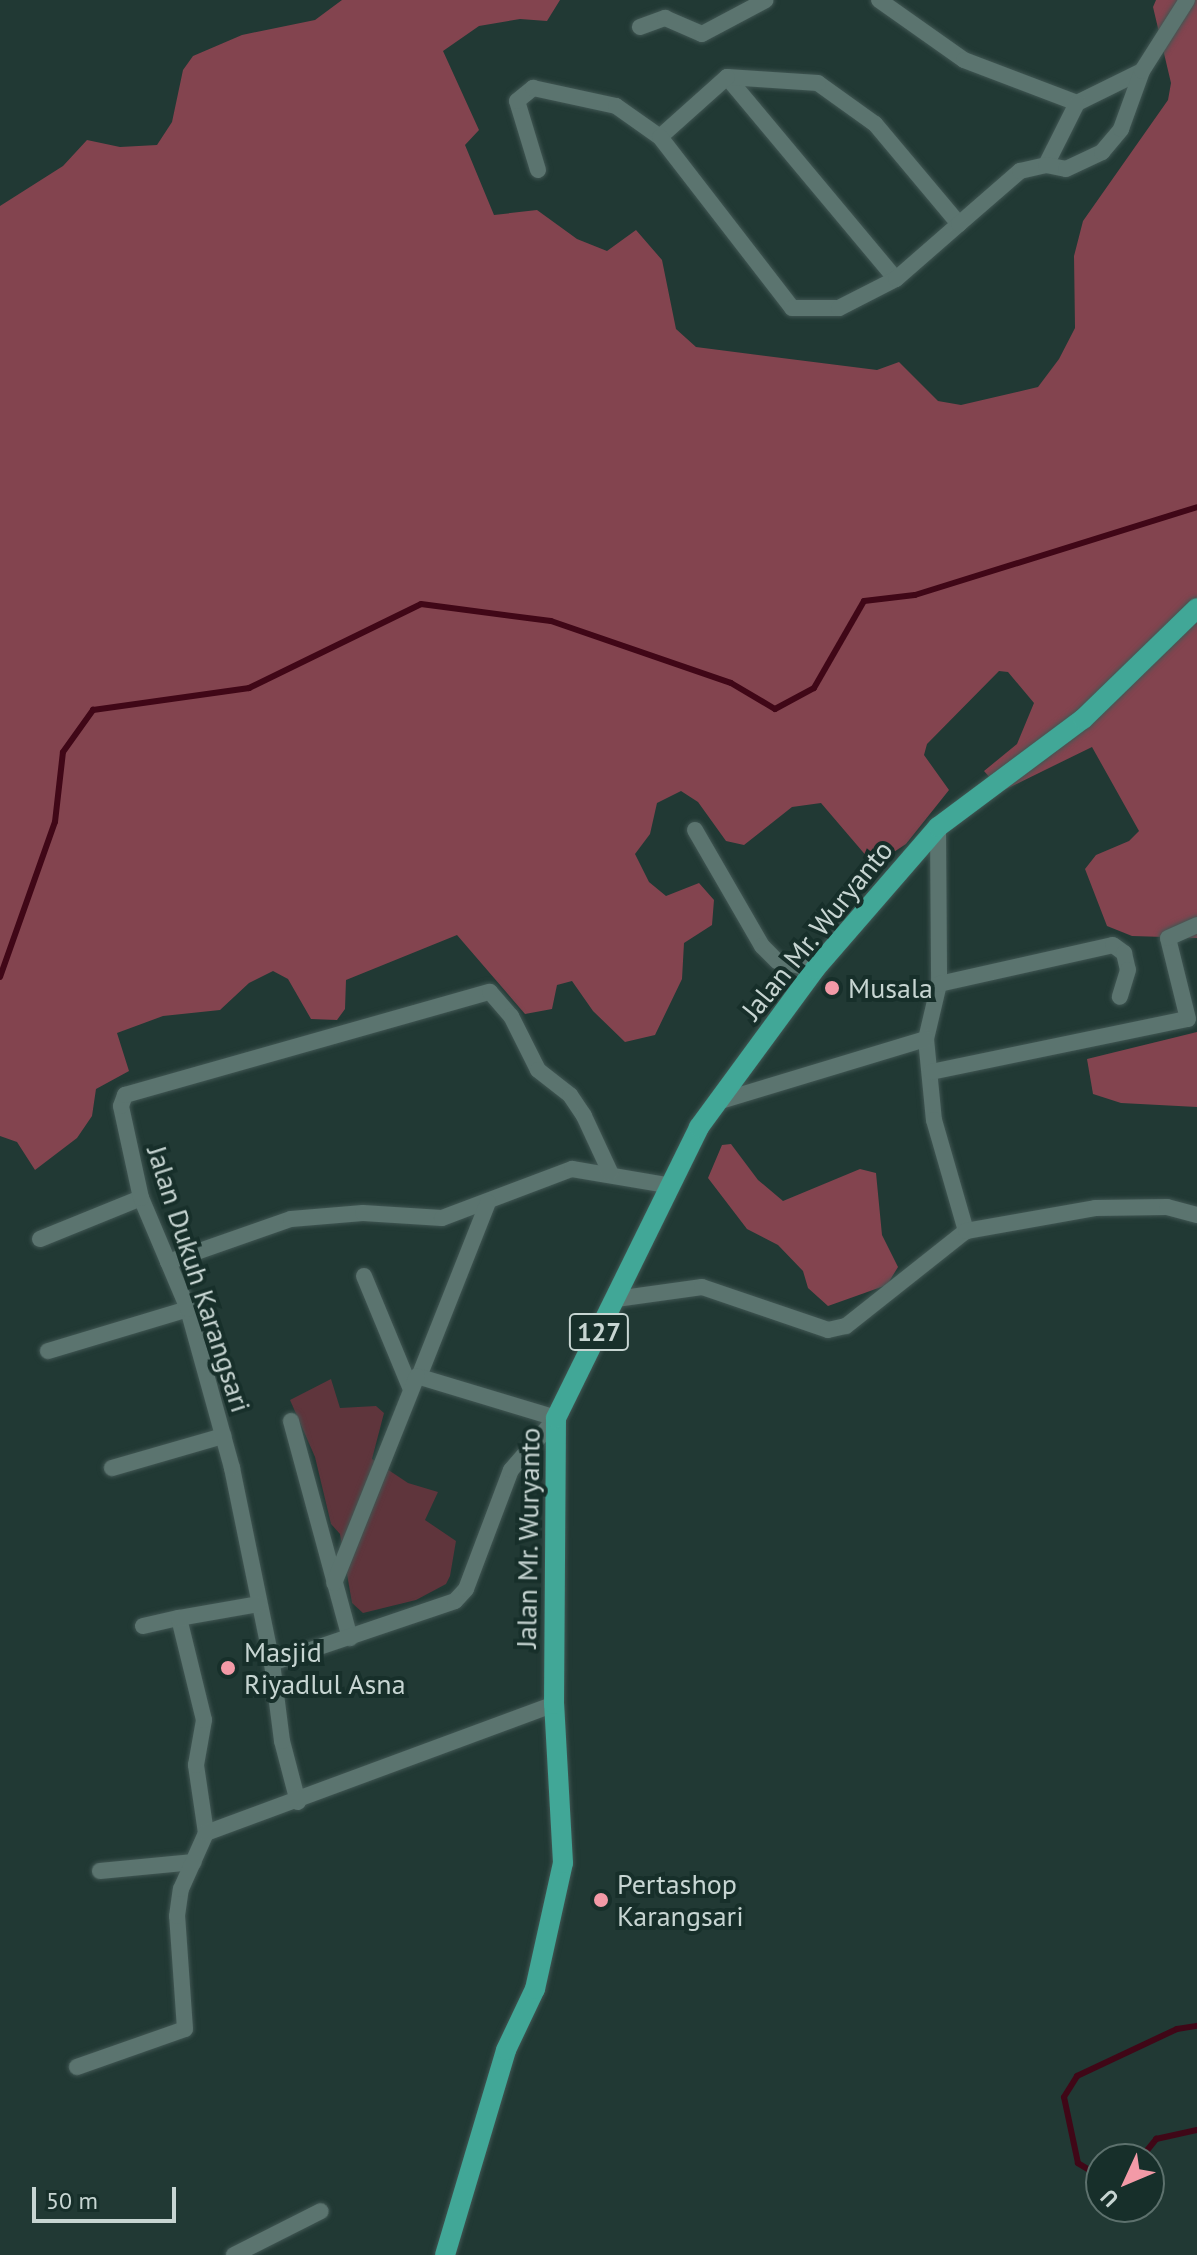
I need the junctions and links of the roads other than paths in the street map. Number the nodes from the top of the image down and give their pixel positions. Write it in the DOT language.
graph roads {
  1 [pos="766,0"];
  2 [pos="879,0"];
  3 [pos="1187,0"];
  4 [pos="640,27"];
  5 [pos="1142,71"];
  6 [pos="727,77"];
  7 [pos="1077,103"];
  8 [pos="660,137"];
  9 [pos="1046,165"];
  10 [pos="538,170"];
  11 [pos="959,224"];
  12 [pos="896,279"];
  13 [pos="1197,608"];
  14 [pos="938,827"];
  15 [pos="695,830"];
  16 [pos="1197,925"];
  17 [pos="815,969"];
  18 [pos="939,984"];
  19 [pos="1120,997"];
  20 [pos="926,1039"];
  21 [pos="931,1072"];
  22 [pos="717,1102"];
  23 [pos="610,1172"];
  24 [pos="672,1186"];
  25 [pos="141,1198"];
  26 [pos="488,1202"];
  27 [pos="1197,1215"];
  28 [pos="966,1231"];
  29 [pos="40,1239"];
  30 [pos="168,1262"];
  31 [pos="364,1276"];
  32 [pos="616,1299"];
  33 [pos="188,1309"];
  34 [pos="48,1351"];
  35 [pos="415,1381"];
  36 [pos="556,1418"];
  37 [pos="291,1421"];
  38 [pos="223,1436"];
  39 [pos="112,1468"];
  40 [pos="334,1583"];
  41 [pos="259,1604"];
  42 [pos="179,1618"];
  43 [pos="143,1626"];
  44 [pos="350,1638"];
  45 [pos="272,1663"];
  46 [pos="554,1704"];
  47 [pos="298,1802"];
  48 [pos="206,1833"];
  49 [pos="194,1862"];
  50 [pos="100,1871"];
  51 [pos="77,2067"];
  52 [pos="321,2211"];
  53 [pos="234,2255"];
  54 [pos="445,2255"];
  1 -- 4 [label="street"];
  2 -- 7 [label="street"];
  3 -- 5 [label="street"];
  5 -- 7 [label="street"];
  5 -- 9 [label="street"];
  6 -- 8 [label="street"];
  6 -- 11 [label="street"];
  6 -- 12 [label="street"];
  7 -- 9 [label="street"];
  8 -- 10 [label="street"];
  8 -- 12 [label="street"];
  9 -- 11 [label="street"];
  11 -- 12 [label="street"];
  13 -- 14 [label="main road, Jalan Mr. Wuryanto / 127"];
  14 -- 17 [label="main road, Jalan Mr. Wuryanto / 127"];
  14 -- 18 [label="street"];
  15 -- 17 [label="street"];
  16 -- 21 [label="street"];
  17 -- 22 [label="main road, Jalan Mr. Wuryanto / 127"];
  18 -- 19 [label="street"];
  18 -- 20 [label="street"];
  20 -- 21 [label="street"];
  20 -- 22 [label="street"];
  21 -- 28 [label="street"];
  22 -- 24 [label="main road, Jalan Mr. Wuryanto / 127"];
  23 -- 24 [label="street"];
  23 -- 25 [label="street, Jalan Dukuh Karangsari"];
  23 -- 26 [label="street"];
  24 -- 32 [label="main road, Jalan Mr. Wuryanto / 127"];
  25 -- 29 [label="street"];
  25 -- 30 [label="street, Jalan Dukuh Karangsari"];
  26 -- 30 [label="street"];
  26 -- 35 [label="street"];
  27 -- 28 [label="street"];
  28 -- 32 [label="street"];
  30 -- 33 [label="street, Jalan Dukuh Karangsari"];
  31 -- 35 [label="street"];
  32 -- 36 [label="main road, Jalan Mr. Wuryanto / 127"];
  33 -- 34 [label="street"];
  33 -- 38 [label="street, Jalan Dukuh Karangsari"];
  35 -- 36 [label="street"];
  35 -- 40 [label="street"];
  36 -- 44 [label="street"];
  36 -- 46 [label="main road, Jalan Mr. Wuryanto / 127"];
  37 -- 40 [label="street"];
  38 -- 39 [label="street"];
  38 -- 41 [label="street, Jalan Dukuh Karangsari"];
  40 -- 44 [label="street"];
  41 -- 42 [label="street"];
  41 -- 45 [label="street, Jalan Dukuh Karangsari"];
  42 -- 43 [label="street"];
  42 -- 48 [label="street"];
  44 -- 45 [label="street"];
  45 -- 47 [label="street, Jalan Dukuh Karangsari"];
  46 -- 47 [label="street"];
  46 -- 54 [label="main road, Jalan Mr. Wuryanto / 127"];
  47 -- 48 [label="street"];
  48 -- 49 [label="street"];
  49 -- 50 [label="street"];
  49 -- 51 [label="street"];
  52 -- 53 [label="street"];
}
